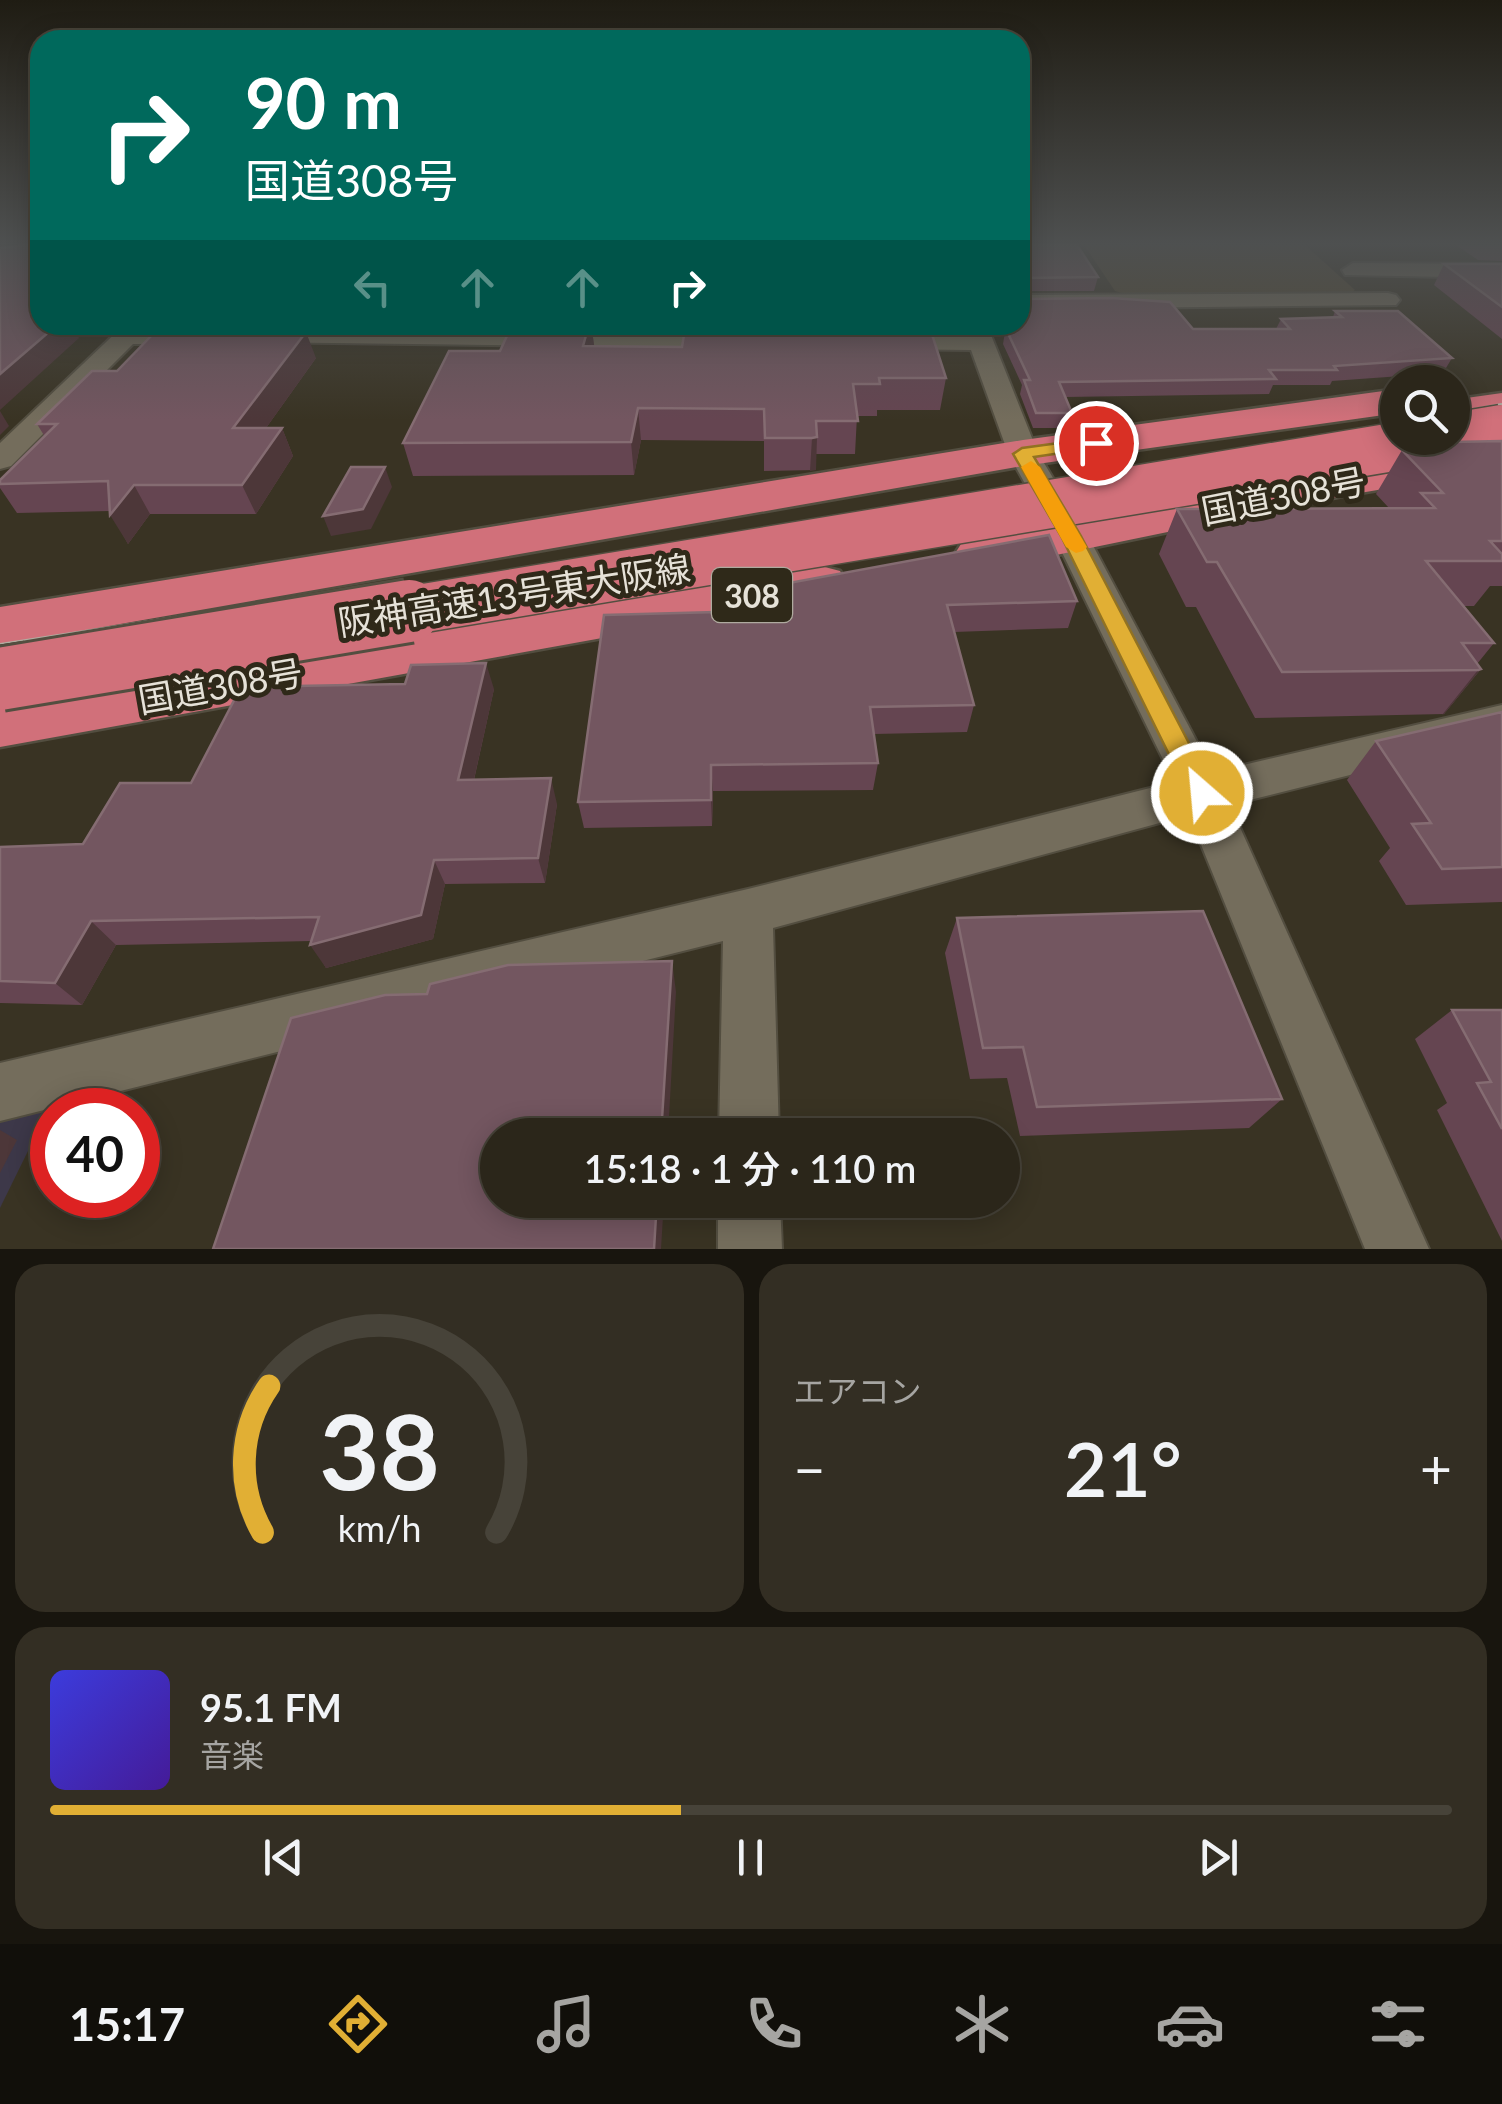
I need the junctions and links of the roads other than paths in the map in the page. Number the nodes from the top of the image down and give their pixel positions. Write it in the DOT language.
graph roads {
  1 [pos="128,335"];
  2 [pos="216,335"];
  3 [pos="262,335"];
  4 [pos="691,335"];
  5 [pos="949,335"];
  6 [pos="979,335"];
  7 [pos="764,340"];
  8 [pos="863,341"];
  9 [pos="1502,385"];
  10 [pos="1470,389"];
  11 [pos="1380,404"];
  12 [pos="1502,405"];
  13 [pos="1470,410"];
  14 [pos="1380,425"];
  15 [pos="1502,429"];
  16 [pos="1022,454"];
  17 [pos="1502,456"];
  18 [pos="0,460"];
  19 [pos="1071,536"];
  20 [pos="0,626"];
  21 [pos="0,645"];
  22 [pos="0,679"];
  23 [pos="1502,721"];
  24 [pos="0,723"];
  25 [pos="1202,793"];
  26 [pos="748,912"];
  27 [pos="0,1092"];
  28 [pos="749,1118"];
  29 [pos="750,1218"];
  30 [pos="750,1249"];
  31 [pos="1398,1249"];
  1 -- 18 [label="street"];
  2 -- 3 [label="street"];
  4 -- 7 [label="street"];
  5 -- 8 [label="street"];
  6 -- 16 [label="street"];
  9 -- 10 [label="highway"];
  11 -- 16 [label="highway, 国道308号"];
  12 -- 13 [label="highway"];
  14 -- 21 [label="highway, 阪神高速13号東大阪線"];
  15 -- 22 [label="highway, 阪神高速13号東大阪線, bridge"];
  16 -- 19 [label="street"];
  16 -- 20 [label="highway, 国道308号"];
  17 -- 19 [label="highway, 国道308号 / 308"];
  19 -- 24 [label="highway, 国道308号 / 308"];
  19 -- 25 [label="street"];
  23 -- 25 [label="street"];
  25 -- 26 [label="street"];
  25 -- 31 [label="street"];
  26 -- 27 [label="street"];
  26 -- 28 [label="street"];
  29 -- 30 [label="street"];
}
